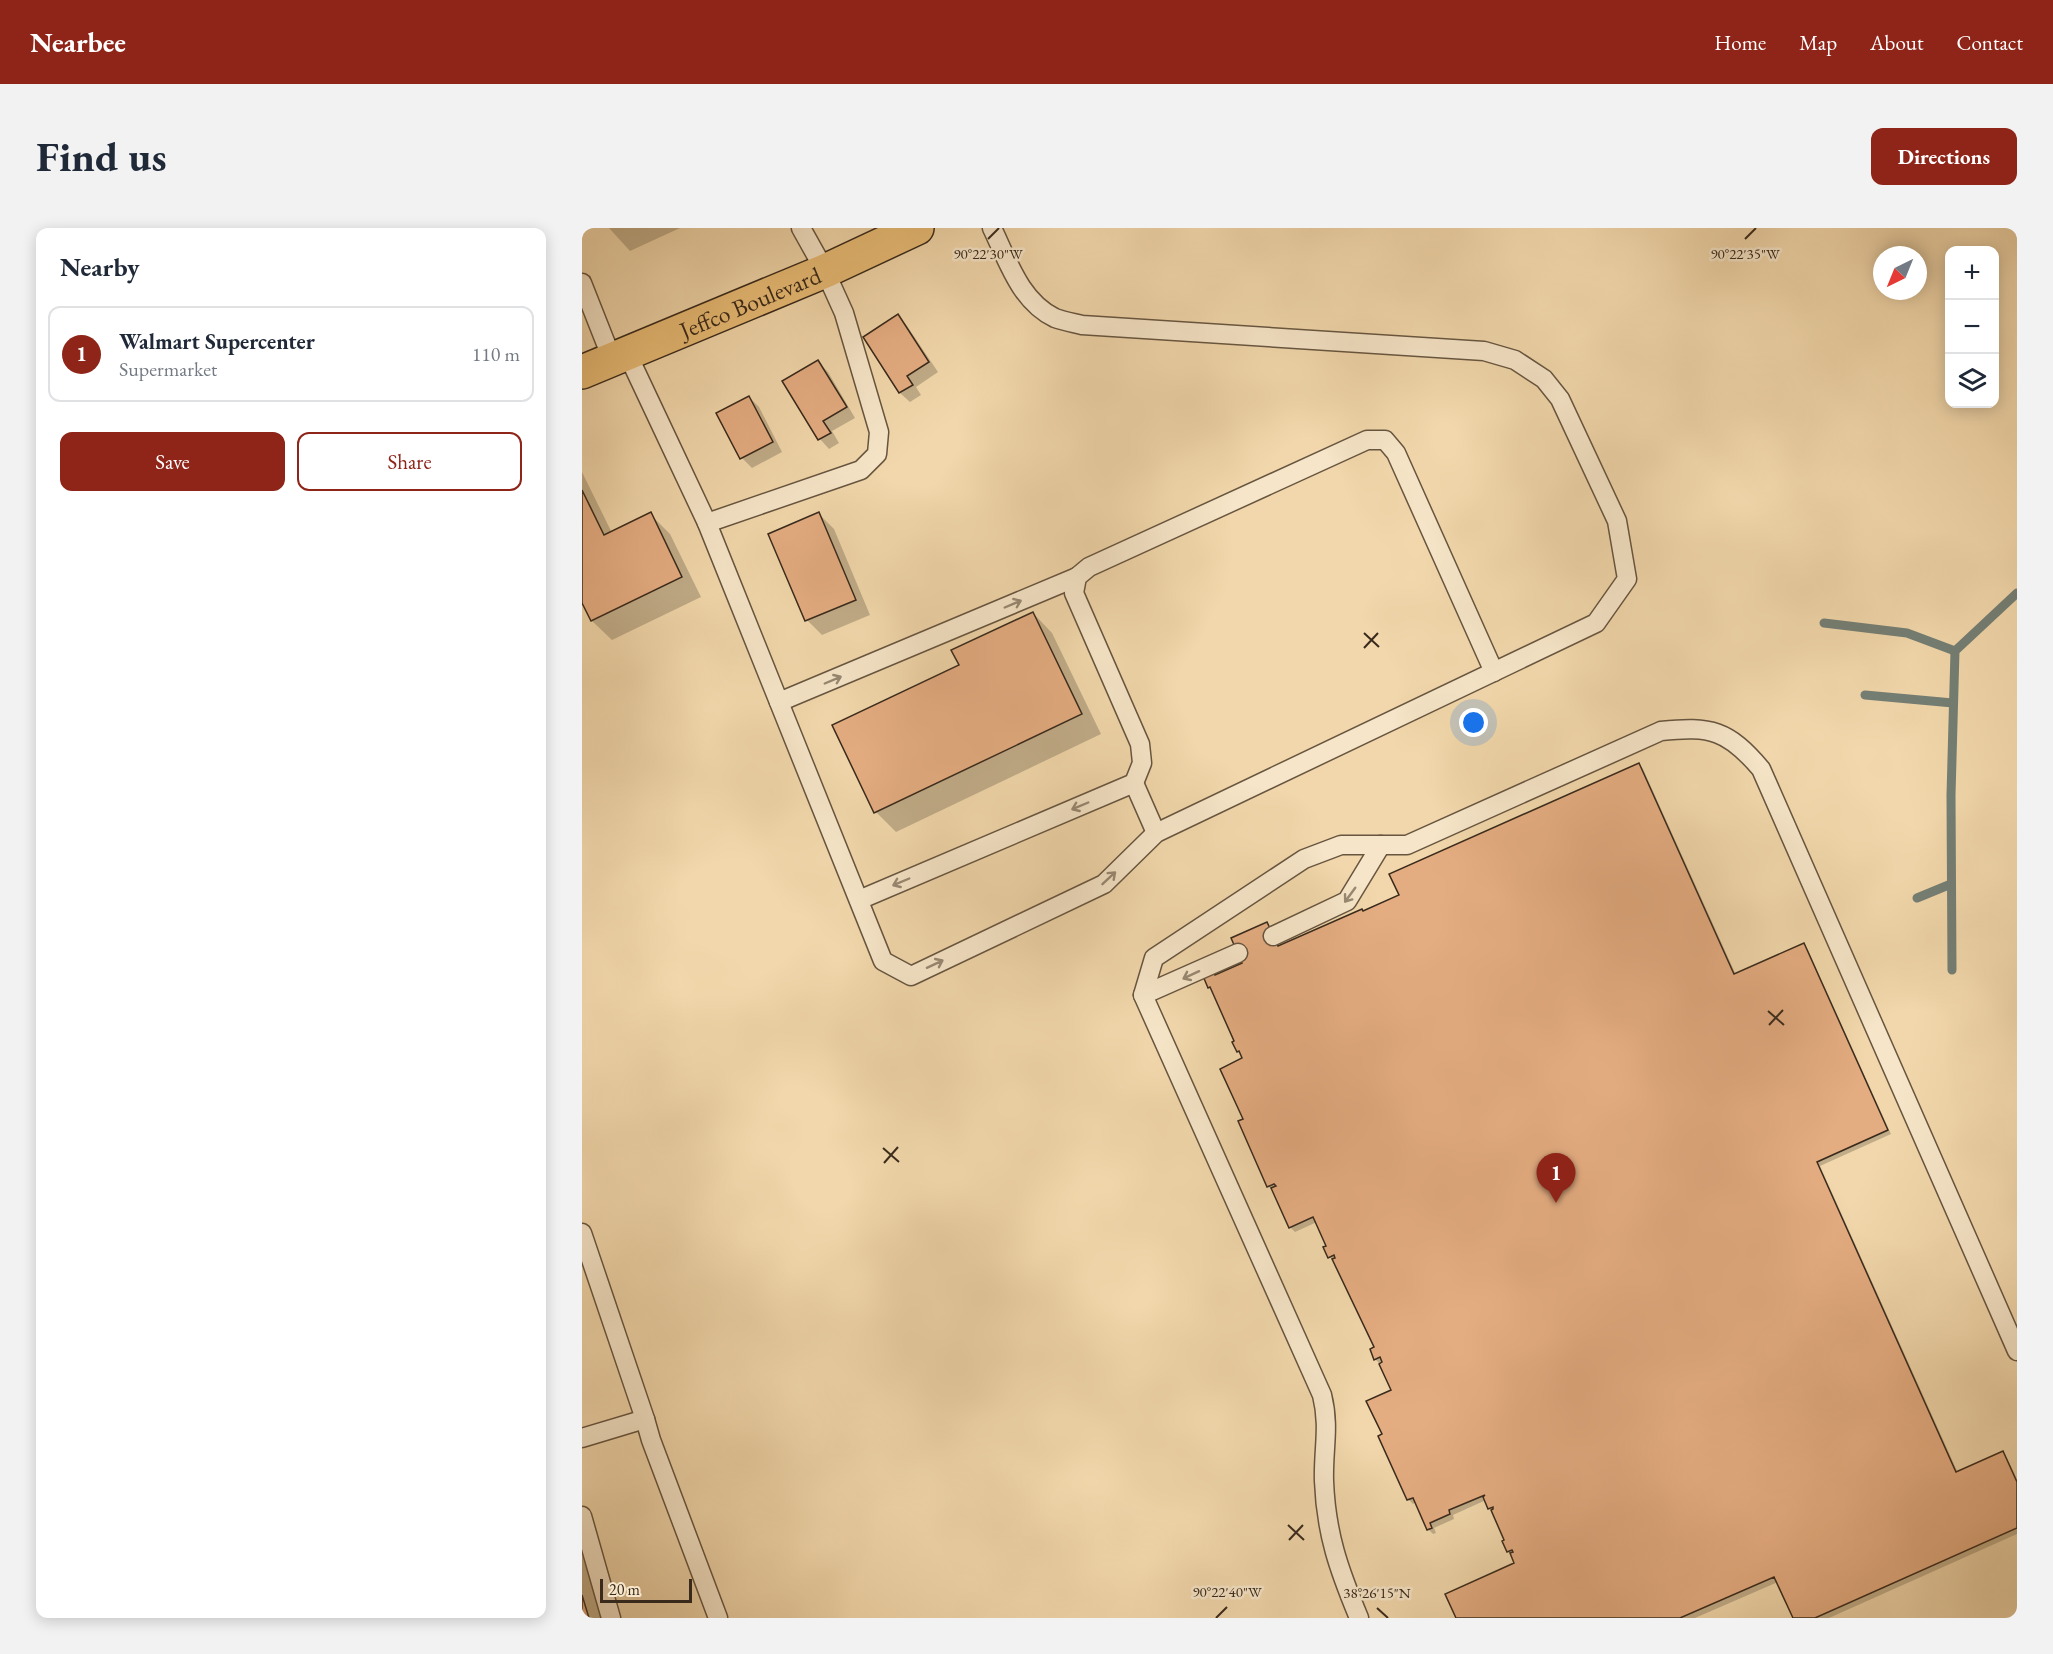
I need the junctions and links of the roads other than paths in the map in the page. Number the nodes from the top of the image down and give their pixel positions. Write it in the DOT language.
graph roads {
  1 [pos="801,228"];
  2 [pos="917,228"];
  3 [pos="992,228"];
  4 [pos="825,271"];
  5 [pos="582,284"];
  6 [pos="620,356"];
  7 [pos="582,372"];
  8 [pos="707,523"];
  9 [pos="1077,577"];
  10 [pos="1494,672"];
  11 [pos="779,702"];
  12 [pos="1134,783"];
  13 [pos="1156,833"];
  14 [pos="1381,845"];
  15 [pos="859,900"];
  16 [pos="1273,936"];
  17 [pos="1238,953"];
  18 [pos="1143,995"];
  19 [pos="582,1233"];
  20 [pos="2017,1351"];
  21 [pos="645,1419"];
  22 [pos="582,1438"];
  23 [pos="582,1516"];
  24 [pos="611,1618"];
  25 [pos="718,1618"];
  26 [pos="1359,1618"];
  1 -- 4 [label="lane"];
  2 -- 4 [label="main road, Jeffco Boulevard"];
  3 -- 10 [label="lane"];
  4 -- 6 [label="main road, Jeffco Boulevard"];
  4 -- 8 [label="lane"];
  5 -- 6 [label="lane"];
  6 -- 7 [label="main road, Jeffco Boulevard"];
  6 -- 8 [label="lane"];
  8 -- 11 [label="lane"];
  9 -- 10 [label="lane"];
  11 -- 9 [label="lane, one-way"];
  9 -- 12 [label="lane"];
  10 -- 13 [label="lane"];
  11 -- 15 [label="lane"];
  12 -- 13 [label="lane"];
  12 -- 15 [label="lane, one-way"];
  15 -- 13 [label="lane, one-way"];
  14 -- 16 [label="lane, one-way"];
  14 -- 18 [label="lane"];
  14 -- 20 [label="lane"];
  17 -- 18 [label="lane, one-way"];
  18 -- 26 [label="lane"];
  19 -- 21 [label="lane"];
  21 -- 22 [label="lane"];
  21 -- 25 [label="lane"];
  23 -- 24 [label="lane"];
}
